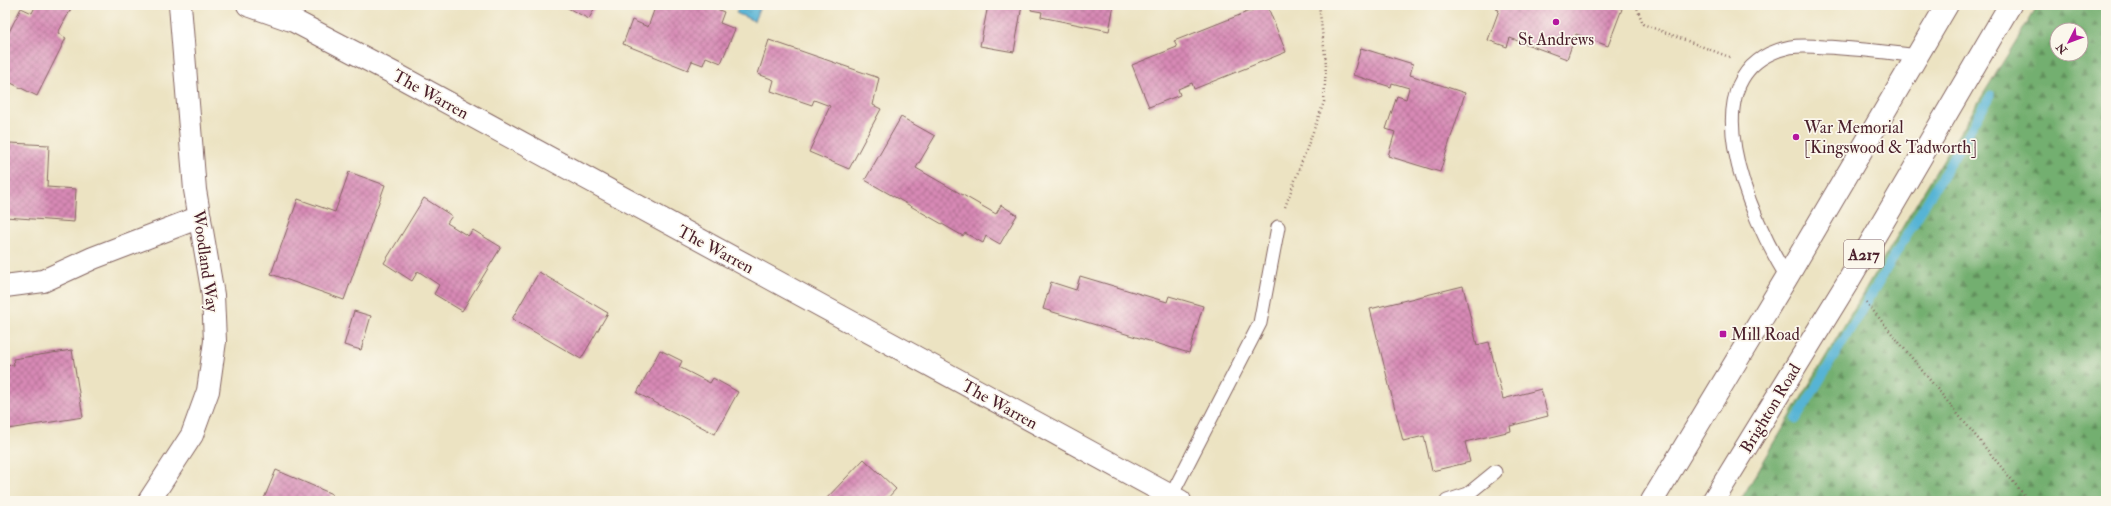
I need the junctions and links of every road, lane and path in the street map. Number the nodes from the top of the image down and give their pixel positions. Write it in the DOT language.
graph roads {
  1 [pos="180,5"];
  2 [pos="248,5"];
  3 [pos="1319,5"];
  4 [pos="1636,5"];
  5 [pos="1947,5"];
  6 [pos="2010,5"];
  7 [pos="1918,56"];
  8 [pos="1751,65"];
  9 [pos="200,217"];
  10 [pos="1278,226"];
  11 [pos="1787,277"];
  12 [pos="5,286"];
  13 [pos="1870,306"];
  14 [pos="1495,472"];
  15 [pos="1175,499"];
  16 [pos="149,501"];
  17 [pos="1447,501"];
  18 [pos="1652,501"];
  19 [pos="1713,501"];
  20 [pos="2029,501"];
  1 -- 9 [label="main road, Woodland Way"];
  2 -- 15 [label="main road, The Warren"];
  3 -- 10 [label="path"];
  4 -- 8 [label="path"];
  5 -- 7 [label="main road"];
  6 -- 19 [label="main road, Brighton Road / A217"];
  7 -- 8 [label="lane"];
  7 -- 11 [label="main road"];
  8 -- 11 [label="lane"];
  9 -- 12 [label="main road"];
  9 -- 16 [label="main road, Woodland Way"];
  10 -- 15 [label="lane"];
  11 -- 18 [label="main road"];
  13 -- 20 [label="path"];
  14 -- 17 [label="lane"];
}
